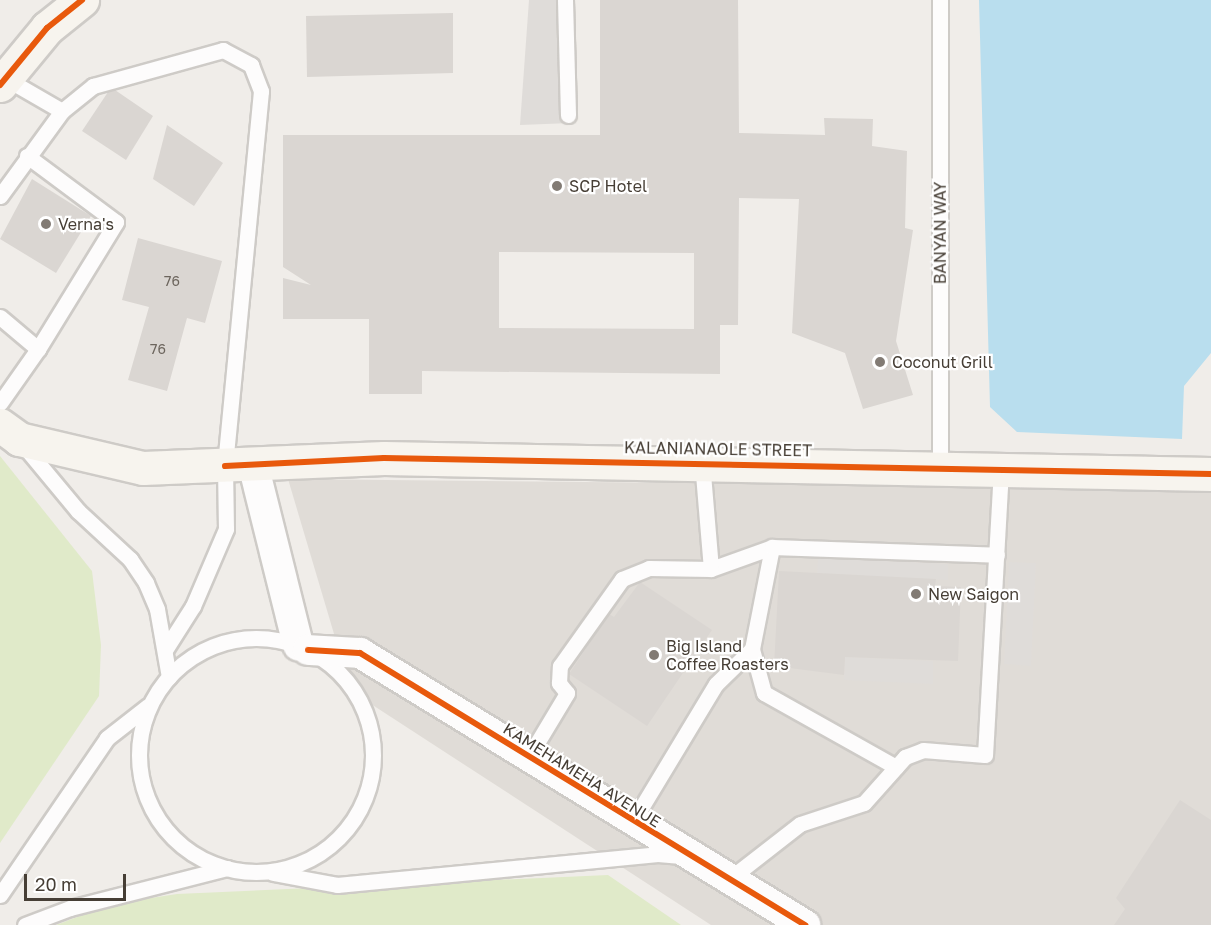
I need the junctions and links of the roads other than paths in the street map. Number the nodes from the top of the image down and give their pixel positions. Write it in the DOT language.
graph roads {
  1 [pos="82,0"];
  2 [pos="565,0"];
  3 [pos="940,0"];
  4 [pos="2,82"];
  5 [pos="62,111"];
  6 [pos="568,115"];
  7 [pos="27,156"];
  8 [pos="0,195"];
  9 [pos="0,316"];
  10 [pos="38,349"];
  11 [pos="0,403"];
  12 [pos="9,432"];
  13 [pos="702,462"];
  14 [pos="239,465"];
  15 [pos="940,465"];
  16 [pos="1001,467"];
  17 [pos="1211,474"];
  18 [pos="772,547"];
  19 [pos="997,555"];
  20 [pos="711,569"];
  21 [pos="303,648"];
  22 [pos="752,649"];
  23 [pos="165,650"];
  24 [pos="169,677"];
  25 [pos="151,704"];
  26 [pos="528,758"];
  27 [pos="896,767"];
  28 [pos="632,824"];
  29 [pos="702,858"];
  30 [pos="227,868"];
  31 [pos="270,873"];
  32 [pos="732,877"];
  33 [pos="0,895"];
  34 [pos="25,925"];
  35 [pos="805,925"];
  1 -- 4 [label="main road"];
  2 -- 6 [label="lane"];
  3 -- 15 [label="lane, BANYAN WAY"];
  4 -- 5 [label="lane"];
  5 -- 7 [label="lane"];
  5 -- 14 [label="lane"];
  7 -- 8 [label="lane"];
  7 -- 10 [label="lane"];
  9 -- 10 [label="lane"];
  10 -- 11 [label="lane"];
  12 -- 14 [label="main road, KALANIANAOLE STREET"];
  12 -- 23 [label="lane"];
  13 -- 14 [label="main road, KALANIANAOLE STREET"];
  13 -- 15 [label="main road, KALANIANAOLE STREET"];
  13 -- 20 [label="lane"];
  14 -- 21 [label="street"];
  14 -- 23 [label="lane"];
  15 -- 16 [label="main road, KALANIANAOLE STREET"];
  16 -- 17 [label="main road, KALANIANAOLE STREET"];
  16 -- 19 [label="lane"];
  18 -- 19 [label="lane"];
  18 -- 20 [label="lane"];
  18 -- 22 [label="lane"];
  19 -- 27 [label="lane"];
  20 -- 26 [label="lane"];
  21 -- 24 [label="lane"];
  21 -- 26 [label="street, KAMEHAMEHA AVENUE"];
  21 -- 31 [label="lane"];
  22 -- 27 [label="lane"];
  22 -- 28 [label="lane"];
  23 -- 24 [label="lane"];
  24 -- 25 [label="lane"];
  25 -- 30 [label="lane"];
  25 -- 33 [label="lane"];
  26 -- 28 [label="street, KAMEHAMEHA AVENUE"];
  27 -- 32 [label="lane"];
  28 -- 29 [label="street, KAMEHAMEHA AVENUE"];
  29 -- 31 [label="lane"];
  29 -- 32 [label="street, KAMEHAMEHA AVENUE"];
  30 -- 31 [label="lane"];
  30 -- 34 [label="lane"];
  32 -- 35 [label="street, KAMEHAMEHA AVENUE"];
}
